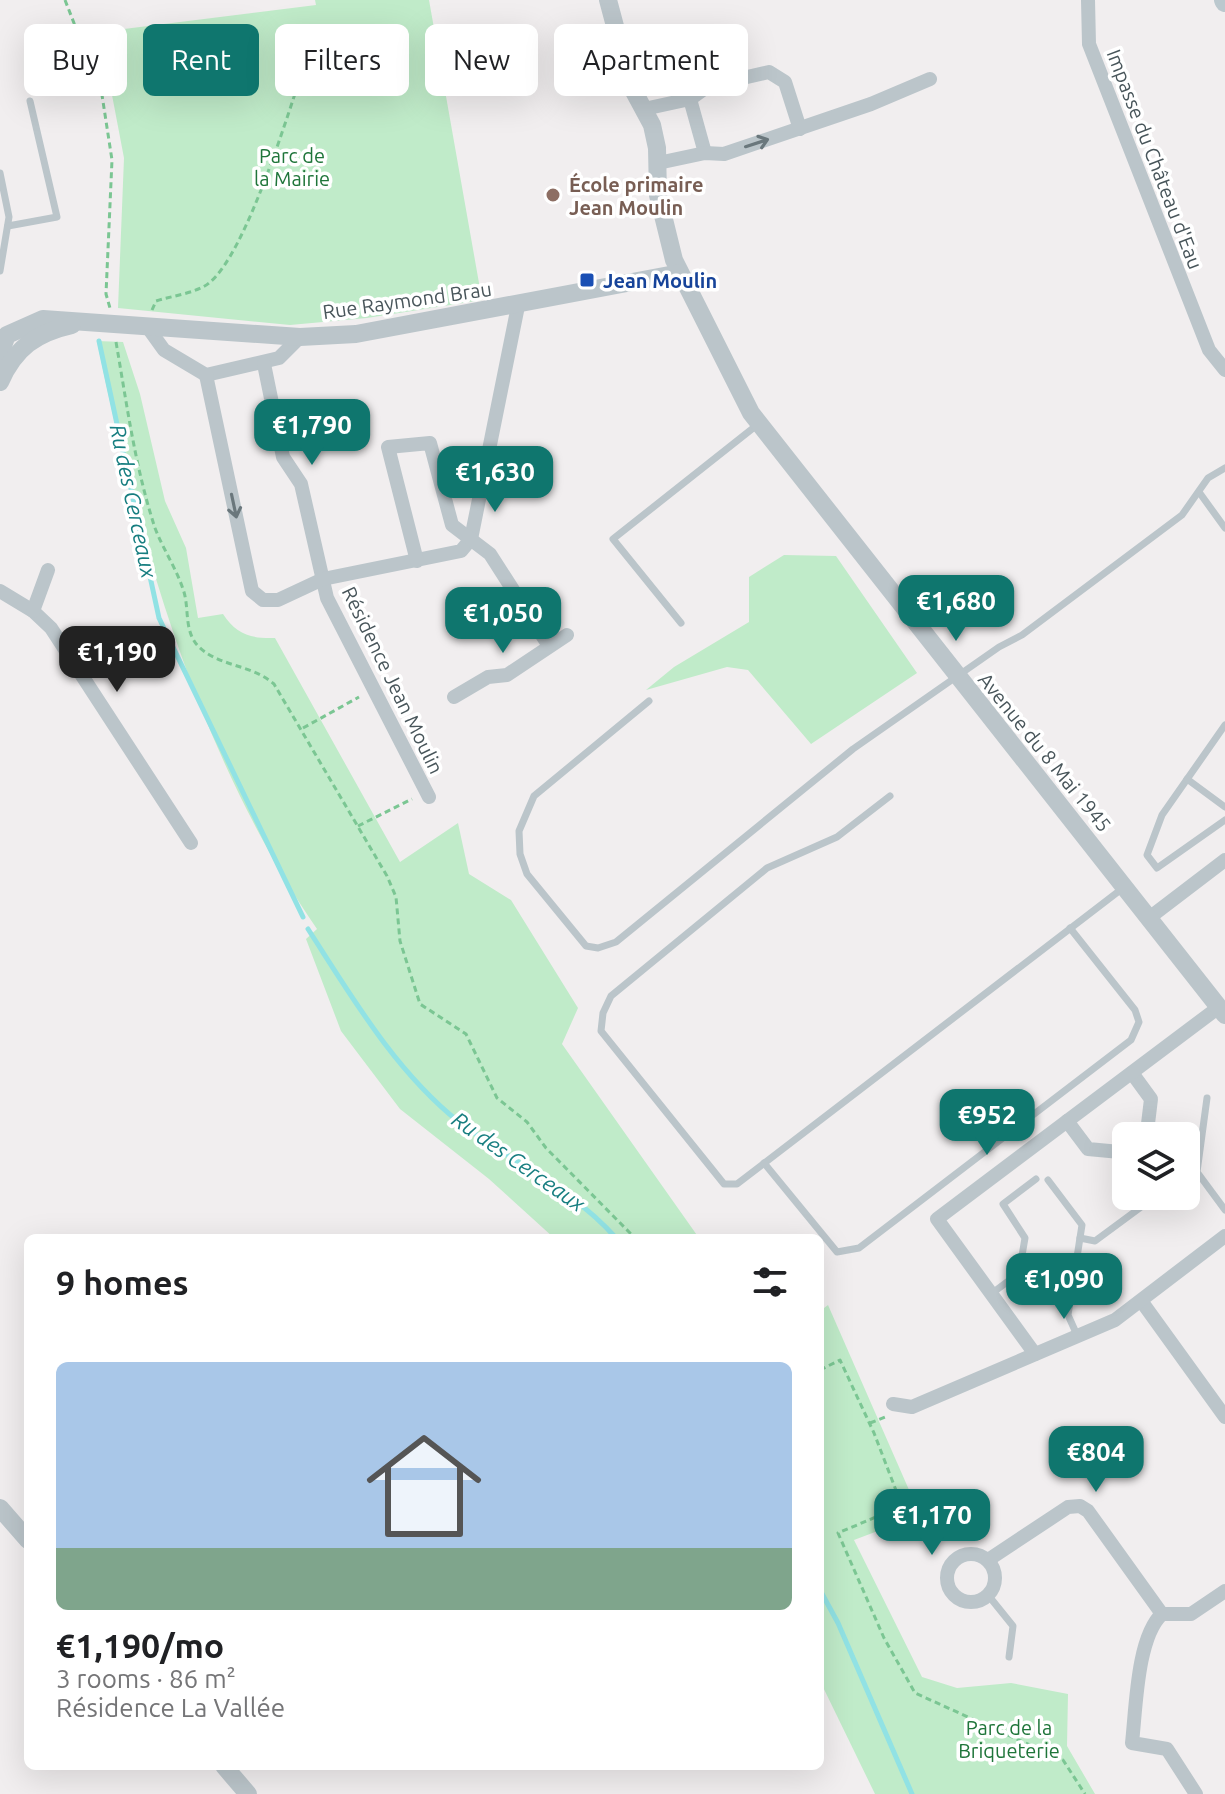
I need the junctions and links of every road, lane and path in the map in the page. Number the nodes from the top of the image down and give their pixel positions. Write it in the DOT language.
graph roads {
  1 [pos="65,0"];
  2 [pos="608,0"];
  3 [pos="1088,0"];
  4 [pos="930,79"];
  5 [pos="294,96"];
  6 [pos="690,99"];
  7 [pos="30,101"];
  8 [pos="644,109"];
  9 [pos="800,129"];
  10 [pos="705,153"];
  11 [pos="658,163"];
  12 [pos="0,173"];
  13 [pos="9,217"];
  14 [pos="0,219"];
  15 [pos="8,226"];
  16 [pos="0,271"];
  17 [pos="680,273"];
  18 [pos="518,306"];
  19 [pos="91,322"];
  20 [pos="115,323"];
  21 [pos="146,325"];
  22 [pos="4,334"];
  23 [pos="300,337"];
  24 [pos="25,344"];
  25 [pos="0,354"];
  26 [pos="264,364"];
  27 [pos="1225,370"];
  28 [pos="206,375"];
  29 [pos="0,382"];
  30 [pos="758,424"];
  31 [pos="1225,468"];
  32 [pos="1199,492"];
  33 [pos="1225,528"];
  34 [pos="471,539"];
  35 [pos="417,561"];
  36 [pos="48,570"];
  37 [pos="323,579"];
  38 [pos="0,591"];
  39 [pos="33,611"];
  40 [pos="681,623"];
  41 [pos="567,635"];
  42 [pos="549,646"];
  43 [pos="956,677"];
  44 [pos="373,689"];
  45 [pos="454,697"];
  46 [pos="649,701"];
  47 [pos="1225,725"];
  48 [pos="301,729"];
  49 [pos="1187,779"];
  50 [pos="427,794"];
  51 [pos="890,796"];
  52 [pos="1225,807"];
  53 [pos="1225,820"];
  54 [pos="358,826"];
  55 [pos="191,843"];
  56 [pos="1225,860"];
  57 [pos="1125,886"];
  58 [pos="1149,918"];
  59 [pos="1070,928"];
  60 [pos="1222,1011"];
  61 [pos="1132,1073"];
  62 [pos="1207,1098"];
  63 [pos="1067,1121"];
  64 [pos="1148,1122"];
  65 [pos="1200,1150"];
  66 [pos="1112,1151"];
  67 [pos="764,1163"];
  68 [pos="1200,1176"];
  69 [pos="1036,1179"];
  70 [pos="1048,1180"];
  71 [pos="1137,1210"];
  72 [pos="1225,1210"];
  73 [pos="631,1234"];
  74 [pos="822,1234"];
  75 [pos="824,1236"];
  76 [pos="1225,1236"];
  77 [pos="1080,1238"];
  78 [pos="991,1294"];
  79 [pos="1142,1302"];
  80 [pos="1077,1336"];
  81 [pos="1035,1354"];
  82 [pos="824,1368"];
  83 [pos="893,1404"];
  84 [pos="1225,1417"];
  85 [pos="0,1508"];
  86 [pos="24,1535"];
  87 [pos="988,1560"];
  88 [pos="1225,1591"];
  89 [pos="988,1595"];
  90 [pos="1162,1614"];
  91 [pos="1009,1657"];
  92 [pos="227,1770"];
  93 [pos="248,1794"];
  94 [pos="1085,1794"];
  95 [pos="1196,1794"];
  1 -- 20 [label="path"];
  2 -- 8 [label="street, Avenue du 8 Mai 1945"];
  3 -- 27 [label="street, Impasse du Château d'Eau"];
  4 -- 9 [label="street"];
  5 -- 21 [label="path"];
  6 -- 8 [label="street"];
  6 -- 9 [label="street"];
  6 -- 10 [label="street"];
  7 -- 15 [label="lane"];
  8 -- 11 [label="street, Avenue du 8 Mai 1945"];
  10 -- 9 [label="street, one-way"];
  10 -- 11 [label="street"];
  11 -- 17 [label="street, Avenue du 8 Mai 1945"];
  12 -- 13 [label="lane"];
  13 -- 14 [label="lane"];
  13 -- 15 [label="lane"];
  15 -- 16 [label="lane"];
  17 -- 18 [label="street, Rue Raymond Brau"];
  17 -- 30 [label="street, Avenue du 8 Mai 1945"];
  18 -- 23 [label="street, Rue Raymond Brau"];
  18 -- 34 [label="street"];
  19 -- 20 [label="street, Rue Raymond Brau"];
  19 -- 22 [label="street, Rue Raymond Brau"];
  19 -- 24 [label="street, Rue Raymond Brau"];
  20 -- 21 [label="street, Rue Raymond Brau"];
  20 -- 48 [label="path"];
  21 -- 23 [label="street, Rue Raymond Brau"];
  21 -- 28 [label="street"];
  22 -- 24 [label="street"];
  22 -- 25 [label="street"];
  23 -- 26 [label="street"];
  24 -- 29 [label="street"];
  26 -- 28 [label="street"];
  26 -- 37 [label="street, Résidence Jean Moulin"];
  28 -- 37 [label="street, one-way"];
  30 -- 40 [label="lane"];
  30 -- 43 [label="street, Avenue du 8 Mai 1945"];
  31 -- 32 [label="lane"];
  32 -- 33 [label="lane"];
  32 -- 43 [label="lane"];
  34 -- 35 [label="street"];
  34 -- 35 [label="street"];
  34 -- 42 [label="street"];
  35 -- 37 [label="street"];
  36 -- 39 [label="street"];
  37 -- 44 [label="street, Résidence Jean Moulin"];
  38 -- 39 [label="street"];
  39 -- 55 [label="street"];
  41 -- 42 [label="street"];
  42 -- 45 [label="street"];
  43 -- 46 [label="lane"];
  43 -- 57 [label="street, Avenue du 8 Mai 1945"];
  44 -- 48 [label="path"];
  44 -- 50 [label="street, Résidence Jean Moulin"];
  47 -- 49 [label="lane"];
  48 -- 54 [label="path"];
  49 -- 52 [label="lane"];
  49 -- 53 [label="lane"];
  50 -- 54 [label="path"];
  51 -- 67 [label="lane"];
  54 -- 73 [label="path"];
  56 -- 58 [label="street"];
  57 -- 58 [label="street, Avenue du 8 Mai 1945"];
  57 -- 59 [label="lane"];
  58 -- 60 [label="street, Avenue du 8 Mai 1945"];
  59 -- 67 [label="lane"];
  59 -- 75 [label="lane"];
  60 -- 61 [label="street"];
  61 -- 63 [label="street"];
  61 -- 64 [label="street"];
  62 -- 65 [label="lane"];
  63 -- 66 [label="street"];
  63 -- 78 [label="street"];
  67 -- 74 [label="lane"];
  68 -- 72 [label="lane"];
  69 -- 78 [label="lane"];
  70 -- 77 [label="lane"];
  71 -- 77 [label="lane"];
  76 -- 79 [label="street"];
  77 -- 80 [label="lane"];
  78 -- 81 [label="street"];
  79 -- 80 [label="street"];
  79 -- 84 [label="street"];
  80 -- 81 [label="street"];
  81 -- 83 [label="street"];
  82 -- 94 [label="path"];
  85 -- 86 [label="street"];
  87 -- 89 [label="street"];
  87 -- 89 [label="street"];
  87 -- 90 [label="street"];
  88 -- 90 [label="street"];
  89 -- 91 [label="lane"];
  90 -- 95 [label="street"];
  92 -- 93 [label="street"];
}
